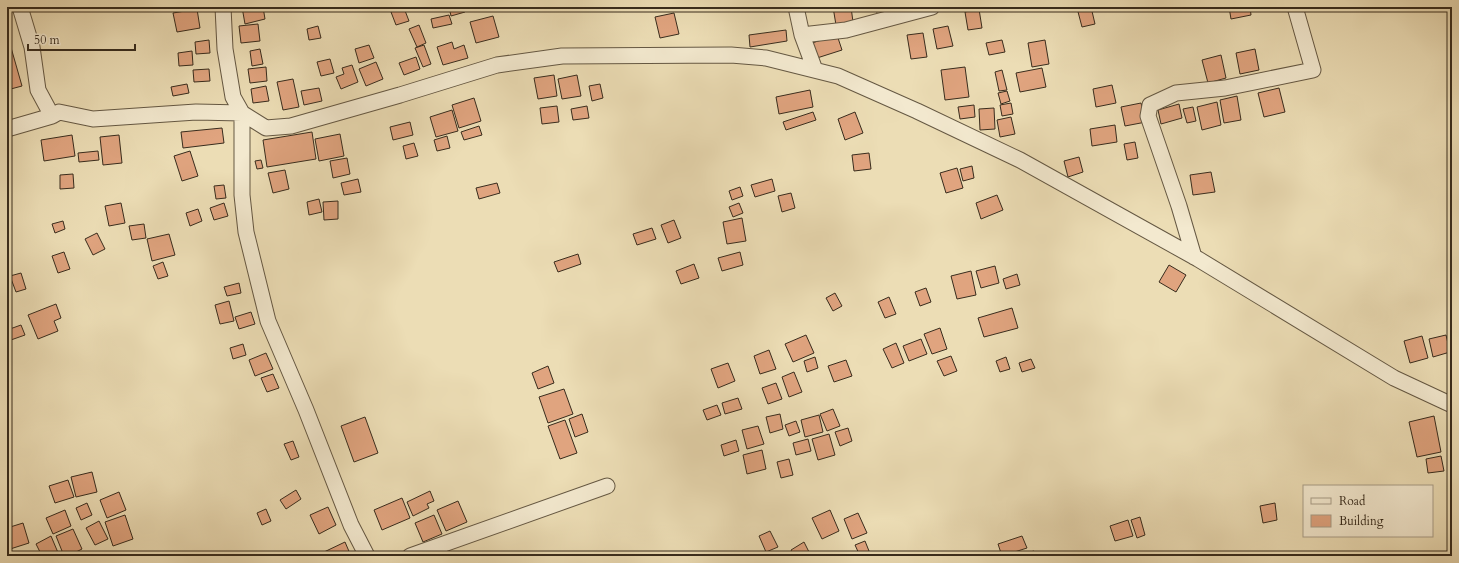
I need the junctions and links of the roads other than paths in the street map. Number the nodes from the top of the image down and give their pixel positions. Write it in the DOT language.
graph roads {
  1 [pos="20,7"];
  2 [pos="223,7"];
  3 [pos="796,7"];
  4 [pos="932,7"];
  5 [pos="1295,7"];
  6 [pos="802,35"];
  7 [pos="815,70"];
  8 [pos="242,113"];
  9 [pos="52,116"];
  10 [pos="7,129"];
  11 [pos="1194,257"];
  12 [pos="1452,405"];
  13 [pos="607,486"];
  14 [pos="367,556"];
  15 [pos="410,556"];
  1 -- 9 [label="street"];
  2 -- 8 [label="street"];
  3 -- 6 [label="street"];
  4 -- 6 [label="street"];
  5 -- 11 [label="street"];
  6 -- 7 [label="street"];
  7 -- 8 [label="street"];
  7 -- 11 [label="street"];
  8 -- 9 [label="street"];
  8 -- 14 [label="street"];
  9 -- 10 [label="street"];
  11 -- 12 [label="street"];
  13 -- 15 [label="street"];
}
